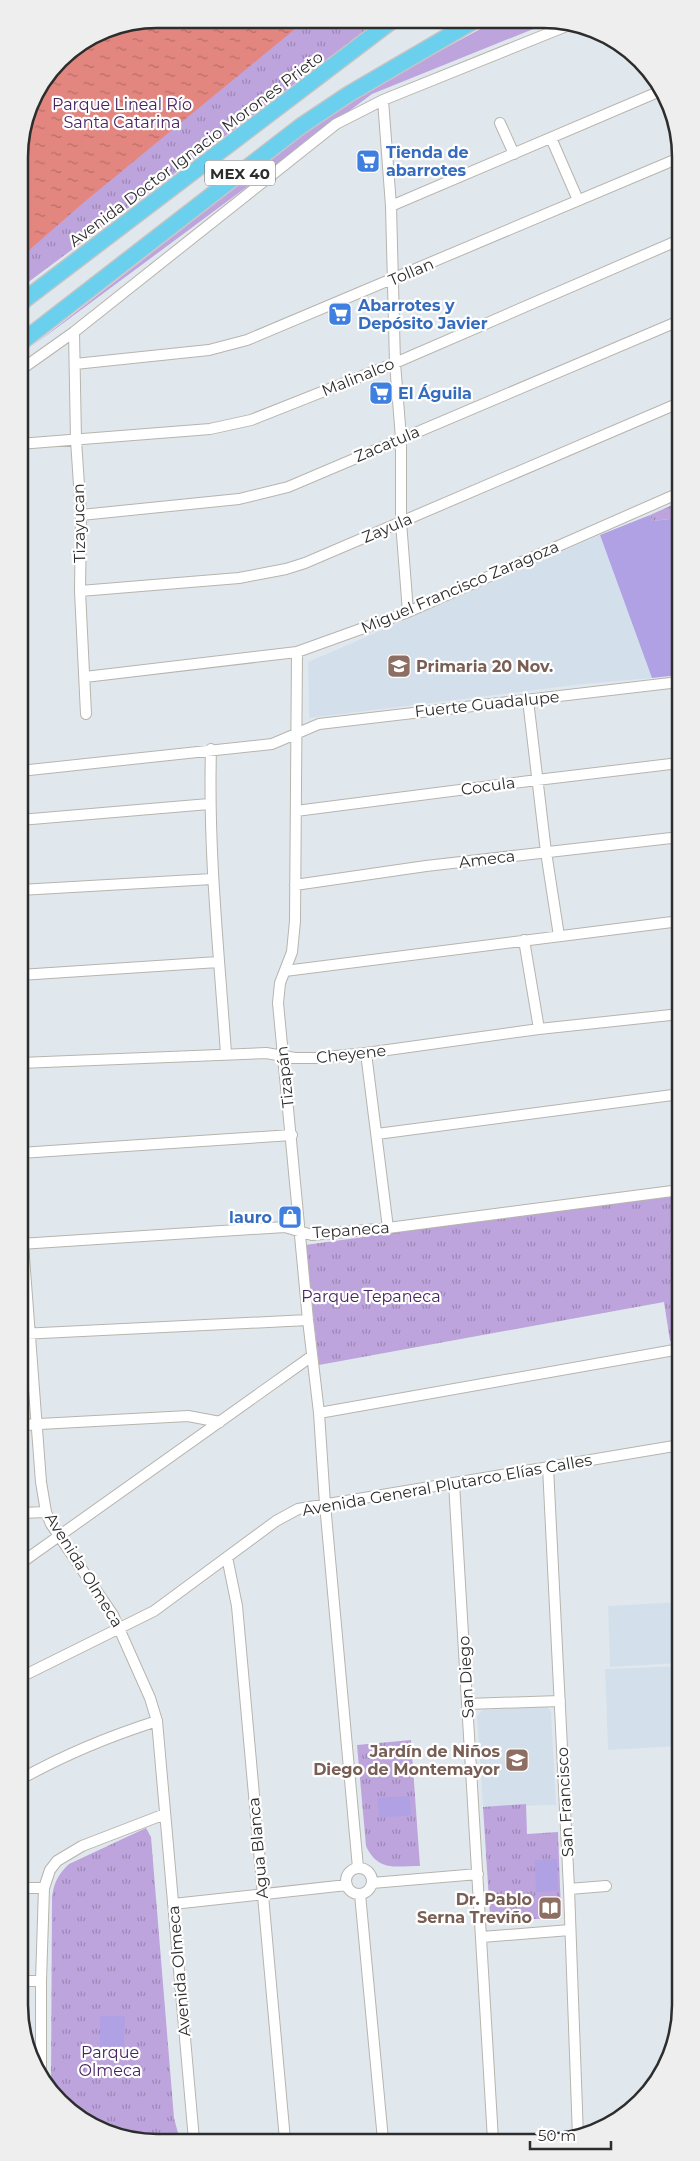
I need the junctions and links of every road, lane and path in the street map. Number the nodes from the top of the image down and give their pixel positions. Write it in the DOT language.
graph roads {
  1 [pos="382,28"];
  2 [pos="462,28"];
  3 [pos="559,29"];
  4 [pos="656,93"];
  5 [pos="383,100"];
  6 [pos="500,122"];
  7 [pos="551,138"];
  8 [pos="514,154"];
  9 [pos="672,161"];
  10 [pos="578,200"];
  11 [pos="390,206"];
  12 [pos="672,243"];
  13 [pos="393,279"];
  14 [pos="28,297"];
  15 [pos="672,324"];
  16 [pos="74,332"];
  17 [pos="28,337"];
  18 [pos="395,363"];
  19 [pos="75,364"];
  20 [pos="28,365"];
  21 [pos="672,407"];
  22 [pos="401,438"];
  23 [pos="76,440"];
  24 [pos="28,443"];
  25 [pos="672,496"];
  26 [pos="80,515"];
  27 [pos="401,522"];
  28 [pos="80,591"];
  29 [pos="408,612"];
  30 [pos="297,652"];
  31 [pos="85,677"];
  32 [pos="672,683"];
  33 [pos="528,700"];
  34 [pos="86,714"];
  35 [pos="297,732"];
  36 [pos="211,749"];
  37 [pos="672,764"];
  38 [pos="28,770"];
  39 [pos="537,780"];
  40 [pos="209,804"];
  41 [pos="296,811"];
  42 [pos="28,819"];
  43 [pos="672,838"];
  44 [pos="546,852"];
  45 [pos="212,879"];
  46 [pos="295,885"];
  47 [pos="28,890"];
  48 [pos="672,922"];
  49 [pos="559,936"];
  50 [pos="524,940"];
  51 [pos="218,962"];
  52 [pos="285,971"];
  53 [pos="28,975"];
  54 [pos="672,1015"];
  55 [pos="539,1029"];
  56 [pos="366,1053"];
  57 [pos="226,1054"];
  58 [pos="283,1055"];
  59 [pos="28,1063"];
  60 [pos="672,1095"];
  61 [pos="377,1134"];
  62 [pos="292,1135"];
  63 [pos="27,1153"];
  64 [pos="672,1191"];
  65 [pos="388,1228"];
  66 [pos="300,1231"];
  67 [pos="27,1244"];
  68 [pos="308,1320"];
  69 [pos="27,1334"];
  70 [pos="27,1345"];
  71 [pos="672,1350"];
  72 [pos="312,1356"];
  73 [pos="319,1413"];
  74 [pos="220,1422"];
  75 [pos="37,1424"];
  76 [pos="27,1425"];
  77 [pos="672,1446"];
  78 [pos="548,1467"];
  79 [pos="454,1484"];
  80 [pos="325,1504"];
  81 [pos="46,1512"];
  82 [pos="27,1513"];
  83 [pos="59,1536"];
  84 [pos="227,1557"];
  85 [pos="27,1559"];
  86 [pos="120,1629"];
  87 [pos="27,1673"];
  88 [pos="560,1701"];
  89 [pos="467,1704"];
  90 [pos="157,1721"];
  91 [pos="27,1775"];
  92 [pos="165,1814"];
  93 [pos="358,1868"];
  94 [pos="478,1874"];
  95 [pos="372,1883"];
  96 [pos="347,1885"];
  97 [pos="606,1886"];
  98 [pos="27,1888"];
  99 [pos="44,1888"];
  100 [pos="569,1889"];
  101 [pos="262,1893"];
  102 [pos="360,1894"];
  103 [pos="173,1904"];
  104 [pos="570,1930"];
  105 [pos="482,1938"];
  106 [pos="27,1981"];
  107 [pos="41,1981"];
  108 [pos="41,2062"];
  109 [pos="578,2129"];
  110 [pos="193,2134"];
  111 [pos="284,2134"];
  112 [pos="382,2134"];
  113 [pos="493,2134"];
  1 -- 14 [label="highway, Avenida Doctor Ignacio Morones Prieto / MEX 40"];
  2 -- 17 [label="highway, MEX 40"];
  3 -- 5 [label="street"];
  4 -- 7 [label="street"];
  5 -- 11 [label="street"];
  5 -- 16 [label="street"];
  6 -- 8 [label="street"];
  7 -- 8 [label="street"];
  7 -- 10 [label="street"];
  8 -- 11 [label="street"];
  9 -- 10 [label="street, Tollan"];
  10 -- 13 [label="street, Tollan"];
  11 -- 13 [label="street"];
  12 -- 18 [label="street, Malinalco"];
  13 -- 18 [label="street"];
  13 -- 19 [label="street, Tollan"];
  15 -- 22 [label="street, Zacatula"];
  16 -- 19 [label="street, Tizayucan"];
  16 -- 20 [label="street"];
  18 -- 22 [label="street"];
  18 -- 23 [label="street, Malinalco"];
  19 -- 23 [label="street, Tizayucan"];
  21 -- 27 [label="street, Zayula"];
  22 -- 26 [label="street, Zacatula"];
  22 -- 27 [label="street"];
  23 -- 24 [label="street, Malinalco"];
  23 -- 26 [label="street, Tizayucan"];
  25 -- 29 [label="street, Miguel Francisco Zaragoza"];
  26 -- 28 [label="street, Tizayucan"];
  27 -- 28 [label="street, Zayula"];
  27 -- 29 [label="street"];
  28 -- 31 [label="street, Tizayucan"];
  29 -- 30 [label="street, Miguel Francisco Zaragoza"];
  30 -- 31 [label="street, Miguel Francisco Zaragoza"];
  30 -- 35 [label="street, Tizapán"];
  31 -- 34 [label="street, Tizayucan"];
  32 -- 33 [label="street, Fuerte Guadalupe"];
  33 -- 35 [label="street, Fuerte Guadalupe"];
  33 -- 39 [label="street"];
  35 -- 36 [label="street, Fuerte Guadalupe"];
  35 -- 41 [label="street, Tizapán"];
  36 -- 38 [label="street, Fuerte Guadalupe"];
  36 -- 40 [label="street"];
  37 -- 39 [label="street, Cocula"];
  39 -- 41 [label="street, Cocula"];
  39 -- 44 [label="street"];
  40 -- 42 [label="street"];
  40 -- 45 [label="street"];
  41 -- 46 [label="street, Tizapán"];
  43 -- 44 [label="street, Ameca"];
  44 -- 46 [label="street, Ameca"];
  44 -- 49 [label="street"];
  45 -- 47 [label="street"];
  45 -- 51 [label="street"];
  46 -- 52 [label="street, Tizapán"];
  48 -- 49 [label="street"];
  49 -- 50 [label="street"];
  50 -- 52 [label="street"];
  50 -- 55 [label="street"];
  51 -- 53 [label="street"];
  51 -- 57 [label="street"];
  52 -- 58 [label="street, Tizapán"];
  54 -- 55 [label="street, Cheyene"];
  55 -- 56 [label="street, Cheyene"];
  56 -- 58 [label="street, Cheyene"];
  56 -- 61 [label="street"];
  57 -- 58 [label="street, Cheyene"];
  57 -- 59 [label="street, Cheyene"];
  58 -- 62 [label="street, Tizapán"];
  60 -- 61 [label="street"];
  61 -- 65 [label="street"];
  62 -- 63 [label="street"];
  62 -- 66 [label="street, Tizapán"];
  64 -- 65 [label="street, Tepaneca"];
  65 -- 66 [label="street, Tepaneca"];
  66 -- 67 [label="street, Tepaneca"];
  66 -- 68 [label="street, Tizapán"];
  68 -- 69 [label="street"];
  68 -- 72 [label="street, Tizapán"];
  70 -- 75 [label="street, Avenida Olmeca"];
  71 -- 73 [label="street"];
  72 -- 73 [label="street, Tizapán"];
  72 -- 74 [label="street"];
  73 -- 80 [label="street, Tizapán"];
  74 -- 75 [label="street"];
  74 -- 83 [label="street"];
  75 -- 76 [label="street"];
  75 -- 81 [label="street, Avenida Olmeca"];
  77 -- 78 [label="street, Avenida General Plutarco Elías Calles"];
  78 -- 79 [label="street, Avenida General Plutarco Elías Calles"];
  78 -- 88 [label="street, San Francisco"];
  79 -- 80 [label="street, Avenida General Plutarco Elías Calles"];
  79 -- 89 [label="street, San Diego"];
  80 -- 84 [label="street, Avenida General Plutarco Elías Calles"];
  80 -- 93 [label="street, Tizapán"];
  81 -- 82 [label="street"];
  81 -- 83 [label="street, Avenida Olmeca"];
  83 -- 85 [label="street"];
  83 -- 86 [label="street, Avenida Olmeca"];
  84 -- 86 [label="street, Avenida General Plutarco Elías Calles"];
  84 -- 101 [label="street, Agua Blanca"];
  86 -- 87 [label="street, Avenida General Plutarco Elías Calles"];
  86 -- 90 [label="street, Avenida Olmeca"];
  88 -- 89 [label="street"];
  88 -- 100 [label="street, San Francisco"];
  89 -- 94 [label="street, San Diego"];
  90 -- 91 [label="street"];
  90 -- 92 [label="street, Avenida Olmeca"];
  92 -- 99 [label="street"];
  92 -- 103 [label="street, Avenida Olmeca"];
  93 -- 95 [label="street"];
  93 -- 96 [label="street"];
  94 -- 95 [label="street"];
  94 -- 105 [label="street, San Diego"];
  95 -- 102 [label="street"];
  96 -- 101 [label="street"];
  96 -- 102 [label="street"];
  97 -- 100 [label="street"];
  98 -- 99 [label="street"];
  99 -- 107 [label="street"];
  100 -- 104 [label="street, San Francisco"];
  101 -- 103 [label="street"];
  101 -- 111 [label="street, Agua Blanca"];
  102 -- 112 [label="street"];
  103 -- 110 [label="street, Avenida Olmeca"];
  104 -- 105 [label="street"];
  104 -- 109 [label="street, San Francisco"];
  105 -- 113 [label="street, San Diego"];
  106 -- 107 [label="street"];
  107 -- 108 [label="street"];
}
